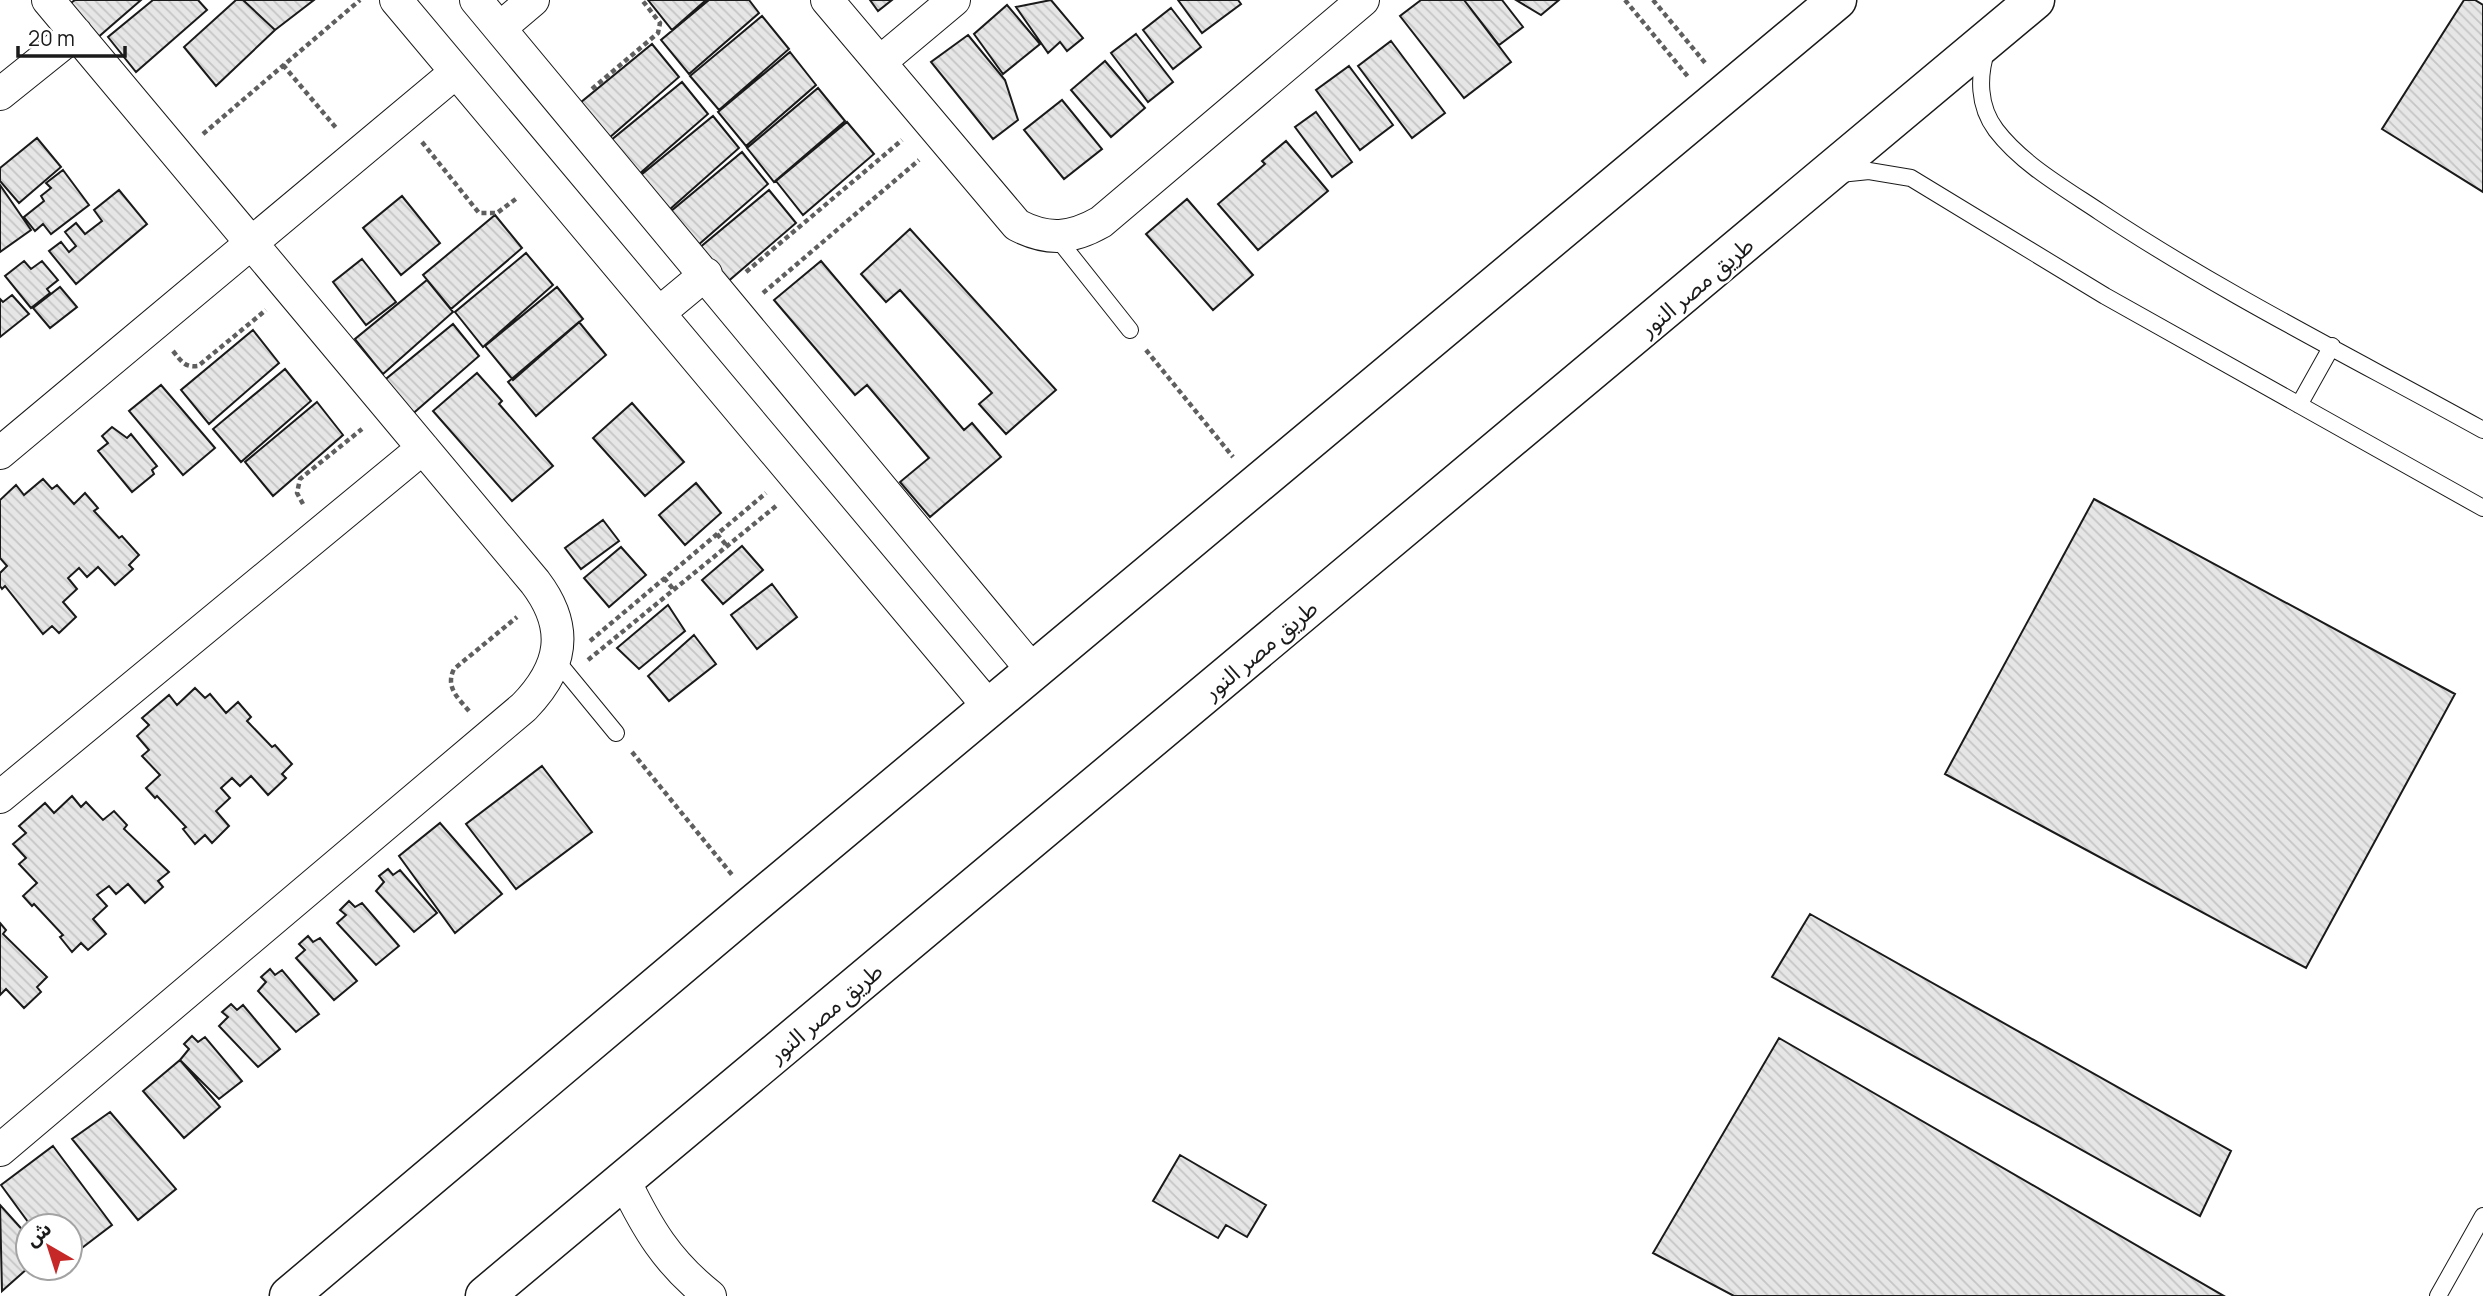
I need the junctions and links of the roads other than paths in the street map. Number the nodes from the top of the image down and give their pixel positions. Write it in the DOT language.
graph roads {
  1 [pos="48,0"];
  2 [pos="396,0"];
  3 [pos="477,0"];
  4 [pos="533,0"];
  5 [pos="827,0"];
  6 [pos="954,0"];
  7 [pos="1363,0"];
  8 [pos="1837,0"];
  9 [pos="2035,0"];
  10 [pos="1991,18"];
  11 [pos="500,28"];
  12 [pos="76,33"];
  13 [pos="880,62"];
  14 [pos="456,72"];
  15 [pos="0,94"];
  16 [pos="1827,176"];
  17 [pos="1057,238"];
  18 [pos="251,243"];
  19 [pos="722,294"];
  20 [pos="659,313"];
  21 [pos="1130,330"];
  22 [pos="2332,346"];
  23 [pos="2299,405"];
  24 [pos="2483,430"];
  25 [pos="423,448"];
  26 [pos="0,453"];
  27 [pos="2483,508"];
  28 [pos="562,668"];
  29 [pos="1033,671"];
  30 [pos="989,707"];
  31 [pos="616,733"];
  32 [pos="0,797"];
  33 [pos="2,1144"];
  34 [pos="624,1180"];
  35 [pos="2483,1216"];
  36 [pos="489,1295"];
  37 [pos="289,1296"];
  38 [pos="710,1296"];
  39 [pos="2438,1296"];
  1 -- 12 [label="street"];
  2 -- 14 [label="street"];
  3 -- 11 [label="street"];
  4 -- 11 [label="street"];
  5 -- 13 [label="street"];
  6 -- 13 [label="street"];
  7 -- 17 [label="street"];
  8 -- 29 [label="street"];
  9 -- 10 [label="street, طريق مصر النور"];
  10 -- 16 [label="street, طريق مصر النور"];
  10 -- 22 [label="lane"];
  11 -- 19 [label="street"];
  12 -- 15 [label="street"];
  12 -- 18 [label="street"];
  13 -- 17 [label="street"];
  14 -- 18 [label="street"];
  14 -- 20 [label="street"];
  16 -- 23 [label="lane"];
  16 -- 34 [label="street, طريق مصر النور"];
  17 -- 21 [label="lane"];
  18 -- 25 [label="street"];
  18 -- 26 [label="street"];
  19 -- 20 [label="street"];
  19 -- 29 [label="street"];
  20 -- 30 [label="street"];
  22 -- 23 [label="lane"];
  22 -- 24 [label="lane"];
  23 -- 27 [label="lane"];
  25 -- 28 [label="street"];
  25 -- 32 [label="street"];
  28 -- 31 [label="lane"];
  28 -- 33 [label="street"];
  29 -- 30 [label="street"];
  30 -- 37 [label="street"];
  34 -- 36 [label="street, طريق مصر النور"];
  34 -- 38 [label="street"];
  35 -- 39 [label="lane"];
}
